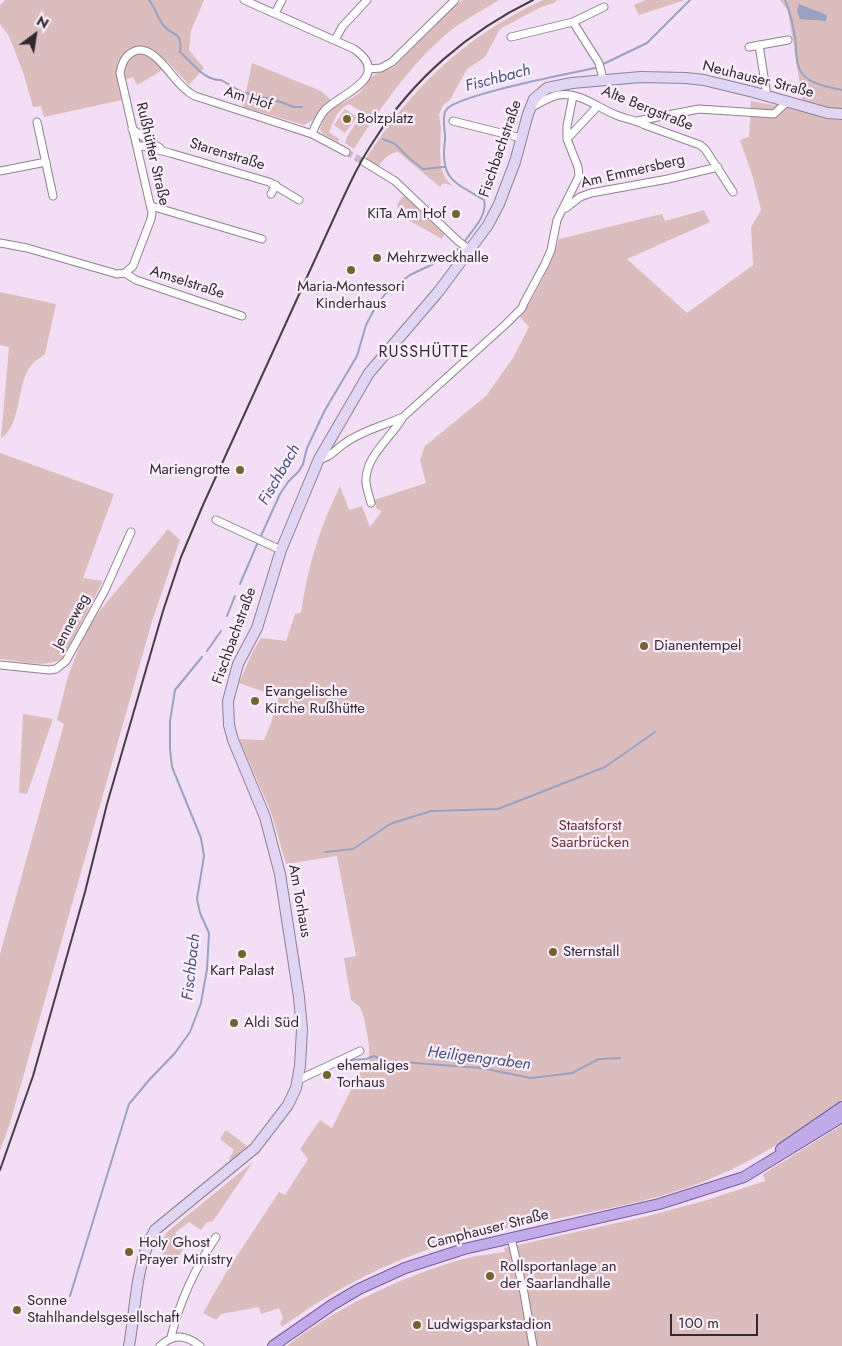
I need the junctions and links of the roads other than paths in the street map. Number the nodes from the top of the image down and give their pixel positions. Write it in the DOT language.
graph roads {
  1 [pos="244,0"];
  2 [pos="282,0"];
  3 [pos="367,0"];
  4 [pos="455,0"];
  5 [pos="604,7"];
  6 [pos="275,13"];
  7 [pos="573,22"];
  8 [pos="511,37"];
  9 [pos="335,40"];
  10 [pos="788,40"];
  11 [pos="759,45"];
  12 [pos="749,47"];
  13 [pos="153,55"];
  14 [pos="368,69"];
  15 [pos="601,70"];
  16 [pos="547,88"];
  17 [pos="573,96"];
  18 [pos="767,96"];
  19 [pos="786,102"];
  20 [pos="530,108"];
  21 [pos="595,109"];
  22 [pos="842,114"];
  23 [pos="636,120"];
  24 [pos="453,121"];
  25 [pos="37,122"];
  26 [pos="132,129"];
  27 [pos="312,134"];
  28 [pos="521,138"];
  29 [pos="567,139"];
  30 [pos="137,147"];
  31 [pos="346,152"];
  32 [pos="170,153"];
  33 [pos="46,162"];
  34 [pos="364,162"];
  35 [pos="718,167"];
  36 [pos="0,171"];
  37 [pos="276,185"];
  38 [pos="733,192"];
  39 [pos="271,194"];
  40 [pos="54,196"];
  41 [pos="299,200"];
  42 [pos="151,206"];
  43 [pos="560,214"];
  44 [pos="262,239"];
  45 [pos="0,243"];
  46 [pos="467,248"];
  47 [pos="125,273"];
  48 [pos="242,316"];
  49 [pos="403,417"];
  50 [pos="319,460"];
  51 [pos="371,502"];
  52 [pos="216,520"];
  53 [pos="131,532"];
  54 [pos="282,550"];
  55 [pos="0,666"];
  56 [pos="231,734"];
  57 [pos="360,1051"];
  58 [pos="298,1080"];
  59 [pos="842,1108"];
  60 [pos="842,1118"];
  61 [pos="726,1182"];
  62 [pos="216,1237"];
  63 [pos="510,1238"];
  64 [pos="171,1337"];
  65 [pos="129,1346"];
  66 [pos="160,1346"];
  67 [pos="200,1346"];
  68 [pos="274,1346"];
  69 [pos="533,1346"];
  1 -- 6 [label="street"];
  2 -- 6 [label="street"];
  3 -- 9 [label="street"];
  4 -- 14 [label="street"];
  5 -- 7 [label="street"];
  6 -- 9 [label="street"];
  7 -- 8 [label="street"];
  7 -- 15 [label="street"];
  9 -- 14 [label="street"];
  10 -- 11 [label="street"];
  11 -- 12 [label="street"];
  11 -- 18 [label="street"];
  13 -- 26 [label="street, Rußhütter Straße"];
  13 -- 27 [label="street, Am Hof"];
  14 -- 27 [label="street"];
  15 -- 16 [label="main road, Neuhauser Straße"];
  15 -- 18 [label="main road, Neuhauser Straße"];
  16 -- 20 [label="main road, Fischbachstraße"];
  17 -- 20 [label="street, Alte Bergstraße"];
  17 -- 23 [label="street, Alte Bergstraße"];
  17 -- 29 [label="street, Am Emmersberg"];
  18 -- 19 [label="main road, Neuhauser Straße"];
  19 -- 22 [label="main road, Neuhauser Straße"];
  19 -- 23 [label="street"];
  20 -- 28 [label="main road, Fischbachstraße"];
  21 -- 29 [label="street, Alte Bergstraße"];
  23 -- 35 [label="street, Alte Bergstraße"];
  24 -- 28 [label="street"];
  25 -- 33 [label="street"];
  26 -- 30 [label="street, Rußhütter Straße"];
  26 -- 32 [label="street, Starenstraße"];
  27 -- 31 [label="street, Am Hof"];
  28 -- 46 [label="main road, Fischbachstraße"];
  29 -- 43 [label="street, Am Emmersberg"];
  30 -- 32 [label="street, Starenstraße"];
  30 -- 42 [label="street, Rußhütter Straße"];
  32 -- 37 [label="street, Starenstraße"];
  33 -- 36 [label="street"];
  33 -- 40 [label="street"];
  34 -- 46 [label="street"];
  35 -- 38 [label="street, Alte Bergstraße"];
  35 -- 43 [label="street, Am Emmersberg"];
  37 -- 39 [label="street, Starenstraße"];
  37 -- 41 [label="street, Starenstraße"];
  42 -- 44 [label="street"];
  42 -- 47 [label="street, Rußhütter Straße"];
  43 -- 49 [label="street, Am Emmersberg"];
  45 -- 47 [label="street"];
  46 -- 50 [label="main road, Fischbachstraße"];
  47 -- 48 [label="street, Amselstraße"];
  49 -- 50 [label="street, Am Emmersberg"];
  49 -- 51 [label="street, Am Emmersberg"];
  50 -- 54 [label="main road, Fischbachstraße"];
  52 -- 54 [label="street"];
  53 -- 55 [label="street, Jenneweg"];
  54 -- 56 [label="main road, Fischbachstraße"];
  56 -- 58 [label="main road, Am Torhaus"];
  57 -- 58 [label="street"];
  58 -- 65 [label="main road, Am Torhaus"];
  59 -- 61 [label="main road, Camphauser Straße"];
  60 -- 61 [label="main road, Camphauser Straße"];
  61 -- 63 [label="main road, Camphauser Straße"];
  62 -- 64 [label="street"];
  63 -- 68 [label="main road, Camphauser Straße"];
  63 -- 69 [label="street"];
  64 -- 66 [label="street"];
  64 -- 67 [label="street"];
}
